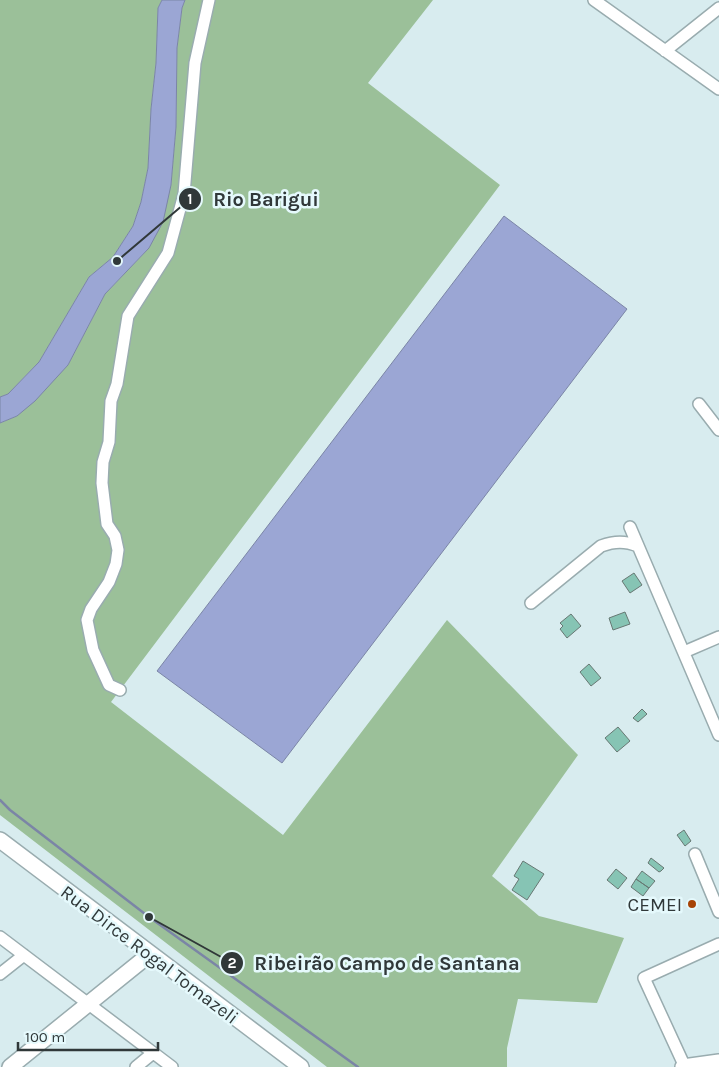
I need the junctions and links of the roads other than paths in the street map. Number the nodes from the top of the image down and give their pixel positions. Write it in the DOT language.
graph roads {
  1 [pos="210,0"];
  2 [pos="594,0"];
  3 [pos="719,8"];
  4 [pos="665,51"];
  5 [pos="719,89"];
  6 [pos="699,404"];
  7 [pos="719,430"];
  8 [pos="630,527"];
  9 [pos="638,546"];
  10 [pos="531,603"];
  11 [pos="719,637"];
  12 [pos="684,652"];
  13 [pos="120,690"];
  14 [pos="716,720"];
  15 [pos="719,735"];
  16 [pos="0,840"];
  17 [pos="695,854"];
  18 [pos="719,912"];
  19 [pos="0,937"];
  20 [pos="719,944"];
  21 [pos="150,954"];
  22 [pos="24,955"];
  23 [pos="0,974"];
  24 [pos="88,1004"];
  25 [pos="153,1053"];
  26 [pos="719,1062"];
  27 [pos="10,1067"];
  28 [pos="136,1067"];
  29 [pos="172,1067"];
  30 [pos="300,1067"];
  31 [pos="684,1067"];
  1 -- 13 [label="street"];
  2 -- 4 [label="street"];
  3 -- 4 [label="street"];
  4 -- 5 [label="street"];
  6 -- 7 [label="street"];
  8 -- 9 [label="street"];
  9 -- 10 [label="street"];
  9 -- 12 [label="street"];
  11 -- 12 [label="street"];
  12 -- 14 [label="street"];
  14 -- 15 [label="street"];
  16 -- 21 [label="street, Rua Dirce Rogal Tomazeli"];
  17 -- 18 [label="street"];
  19 -- 22 [label="street"];
  20 -- 31 [label="street"];
  21 -- 24 [label="street"];
  21 -- 30 [label="street, Rua Dirce Rogal Tomazeli"];
  22 -- 23 [label="street"];
  22 -- 24 [label="street"];
  24 -- 25 [label="street"];
  24 -- 27 [label="street"];
  25 -- 28 [label="street"];
  25 -- 29 [label="street"];
  26 -- 31 [label="street"];
}
